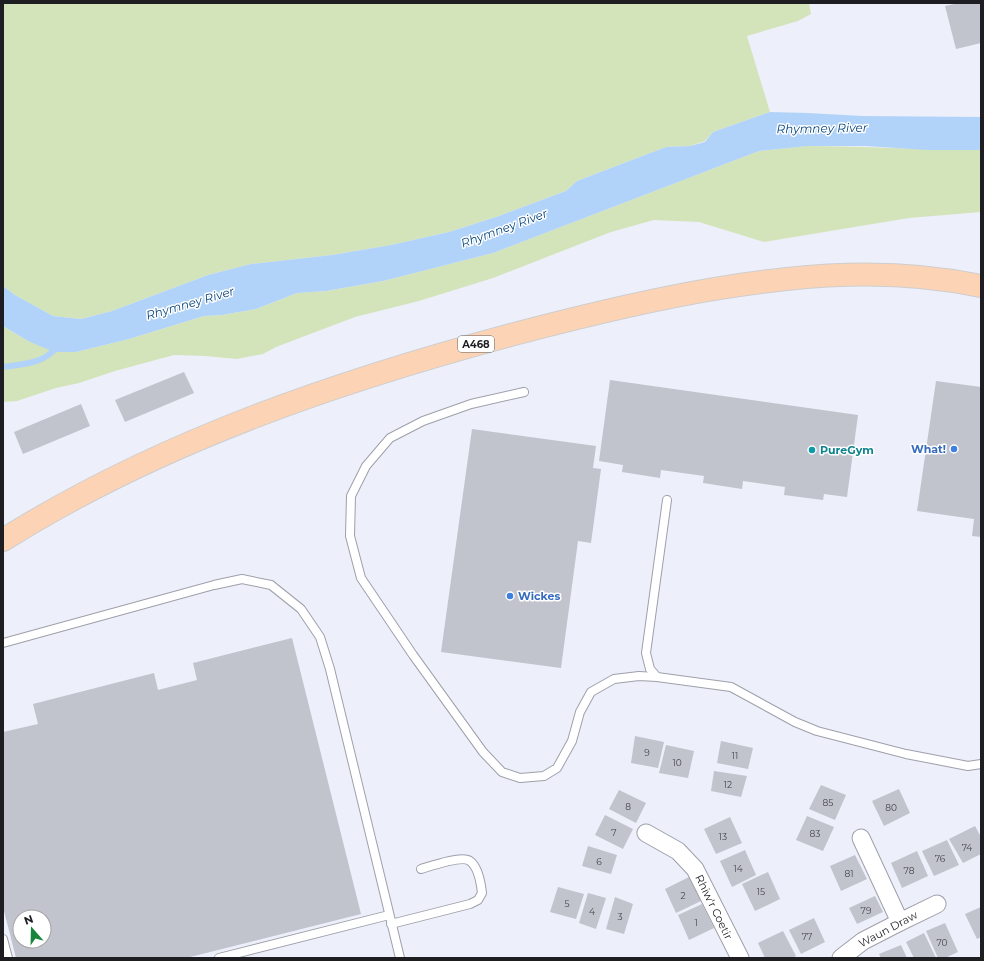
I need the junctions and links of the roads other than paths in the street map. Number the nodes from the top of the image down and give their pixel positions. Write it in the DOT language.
graph roads {
  1 [pos="981,286"];
  2 [pos="524,392"];
  3 [pos="667,500"];
  4 [pos="3,540"];
  5 [pos="3,643"];
  6 [pos="657,677"];
  7 [pos="981,764"];
  8 [pos="646,833"];
  9 [pos="861,838"];
  10 [pos="421,869"];
  11 [pos="937,904"];
  12 [pos="389,914"];
  13 [pos="900,922"];
  14 [pos="391,924"];
  15 [pos="3,939"];
  16 [pos="739,957"];
  17 [pos="8,958"];
  18 [pos="219,958"];
  19 [pos="400,958"];
  20 [pos="841,958"];
  1 -- 4 [label="main road, A468"];
  2 -- 6 [label="lane"];
  3 -- 6 [label="lane"];
  5 -- 12 [label="lane"];
  6 -- 7 [label="lane"];
  8 -- 16 [label="street, Rhiw'r Coetir"];
  9 -- 13 [label="street"];
  10 -- 14 [label="lane"];
  11 -- 13 [label="street, Waun Draw"];
  12 -- 14 [label="lane"];
  12 -- 18 [label="lane"];
  13 -- 20 [label="street, Waun Draw"];
  14 -- 19 [label="lane"];
  15 -- 17 [label="lane"];
}
